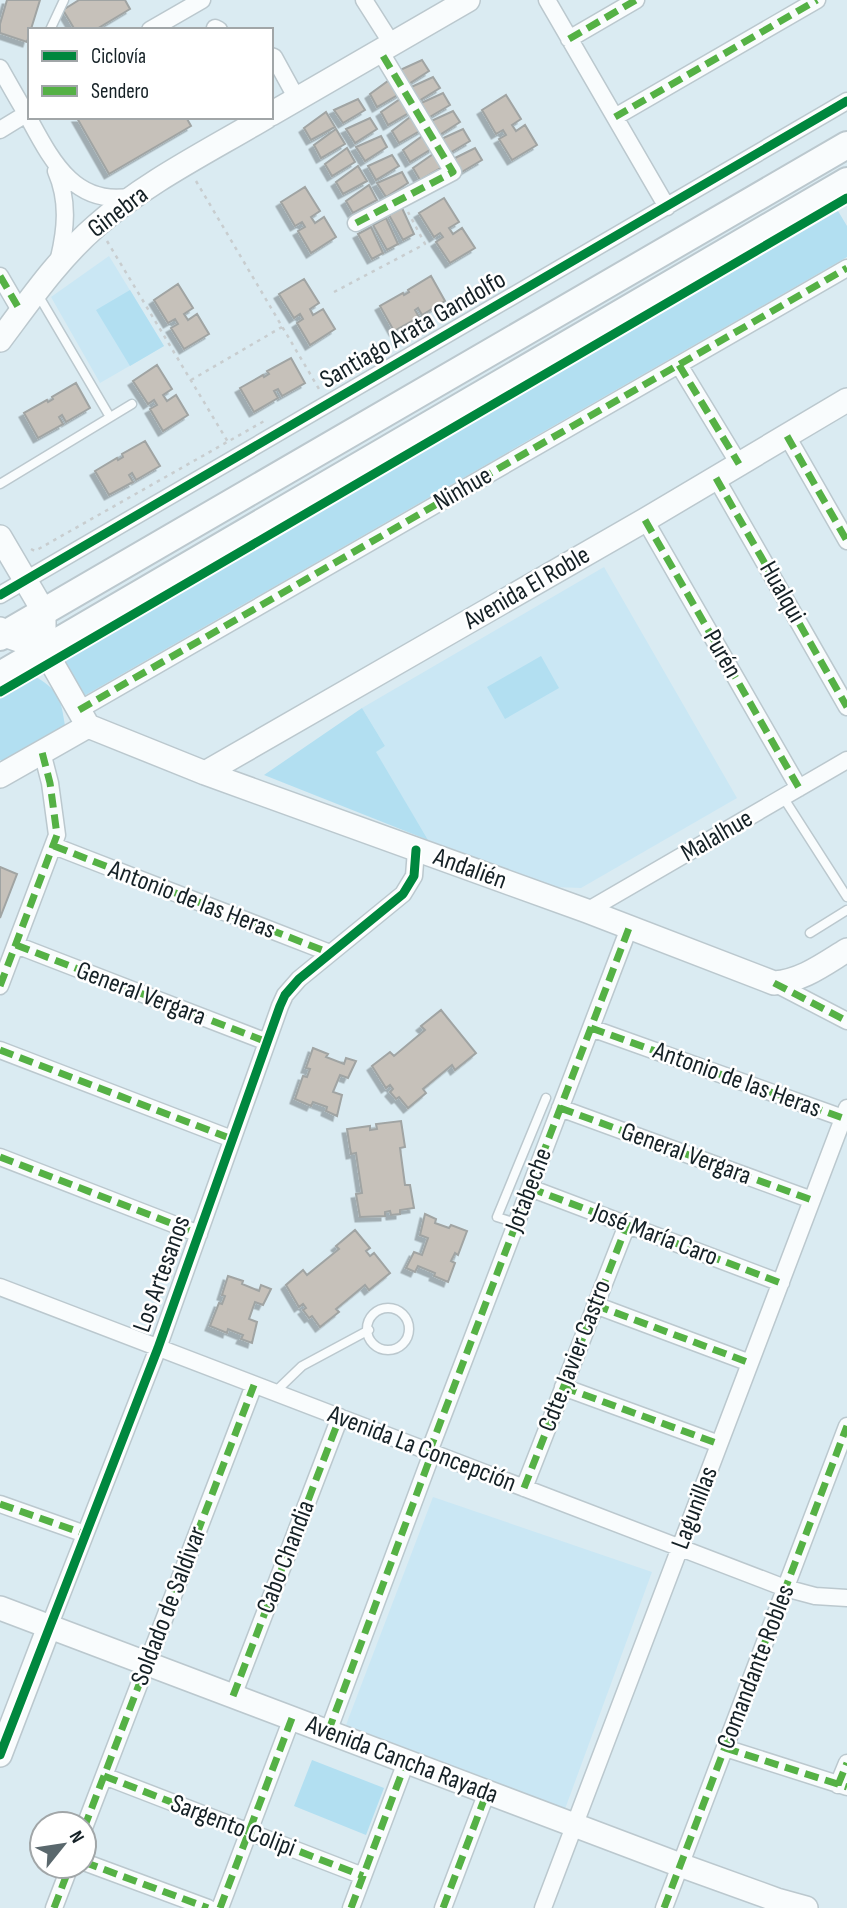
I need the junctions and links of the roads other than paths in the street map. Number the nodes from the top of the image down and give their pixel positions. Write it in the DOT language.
graph roads {
  1 [pos="64,0"];
  2 [pos="202,0"];
  3 [pos="364,0"];
  4 [pos="468,0"];
  5 [pos="547,0"];
  6 [pos="636,0"];
  7 [pos="817,0"];
  8 [pos="51,28"];
  9 [pos="153,28"];
  10 [pos="569,39"];
  11 [pos="386,47"];
  12 [pos="273,57"];
  13 [pos="0,68"];
  14 [pos="297,99"];
  15 [pos="847,101"];
  16 [pos="26,107"];
  17 [pos="273,113"];
  18 [pos="615,117"];
  19 [pos="32,119"];
  20 [pos="264,119"];
  21 [pos="0,130"];
  22 [pos="836,151"];
  23 [pos="48,152"];
  24 [pos="845,188"];
  25 [pos="138,195"];
  26 [pos="667,206"];
  27 [pos="356,223"];
  28 [pos="57,264"];
  29 [pos="847,268"];
  30 [pos="0,276"];
  31 [pos="36,291"];
  32 [pos="21,312"];
  33 [pos="0,340"];
  34 [pos="679,365"];
  35 [pos="847,400"];
  36 [pos="132,404"];
  37 [pos="110,417"];
  38 [pos="787,436"];
  39 [pos="739,464"];
  40 [pos="716,478"];
  41 [pos="0,484"];
  42 [pos="645,520"];
  43 [pos="847,541"];
  44 [pos="5,546"];
  45 [pos="25,580"];
  46 [pos="0,595"];
  47 [pos="44,612"];
  48 [pos="1,634"];
  49 [pos="44,649"];
  50 [pos="0,675"];
  51 [pos="847,707"];
  52 [pos="83,718"];
  53 [pos="42,752"];
  54 [pos="847,760"];
  55 [pos="3,772"];
  56 [pos="205,772"];
  57 [pos="799,788"];
  58 [pos="783,797"];
  59 [pos="54,846"];
  60 [pos="416,850"];
  61 [pos="847,897"];
  62 [pos="847,910"];
  63 [pos="587,911"];
  64 [pos="629,928"];
  65 [pos="810,933"];
  66 [pos="16,945"];
  67 [pos="847,950"];
  68 [pos="330,953"];
  69 [pos="774,982"];
  70 [pos="0,986"];
  71 [pos="847,1021"];
  72 [pos="591,1028"];
  73 [pos="267,1042"];
  74 [pos="0,1050"];
  75 [pos="546,1098"];
  76 [pos="560,1108"];
  77 [pos="845,1113"];
  78 [pos="232,1139"];
  79 [pos="0,1157"];
  80 [pos="530,1188"];
  81 [pos="812,1200"];
  82 [pos="516,1223"];
  83 [pos="627,1225"];
  84 [pos="199,1234"];
  85 [pos="781,1283"];
  86 [pos="0,1287"];
  87 [pos="595,1305"];
  88 [pos="369,1330"];
  89 [pos="158,1348"];
  90 [pos="750,1363"];
  91 [pos="254,1385"];
  92 [pos="564,1387"];
  93 [pos="275,1392"];
  94 [pos="340,1418"];
  95 [pos="845,1436"];
  96 [pos="719,1444"];
  97 [pos="431,1452"];
  98 [pos="524,1488"];
  99 [pos="0,1504"];
  100 [pos="85,1534"];
  101 [pos="680,1548"];
  102 [pos="785,1588"];
  103 [pos="847,1598"];
  104 [pos="0,1608"];
  105 [pos="49,1627"];
  106 [pos="146,1663"];
  107 [pos="233,1696"];
  108 [pos="292,1718"];
  109 [pos="6,1720"];
  110 [pos="328,1732"];
  111 [pos="725,1748"];
  112 [pos="0,1755"];
  113 [pos="406,1762"];
  114 [pos="847,1763"];
  115 [pos="104,1776"];
  116 [pos="843,1786"];
  117 [pos="487,1792"];
  118 [pos="91,1810"];
  119 [pos="574,1825"];
  120 [pos="249,1832"];
  121 [pos="680,1866"];
  122 [pos="98,1867"];
  123 [pos="363,1875"];
  124 [pos="65,1880"];
  125 [pos="54,1908"];
  126 [pos="208,1908"];
  127 [pos="220,1908"];
  128 [pos="351,1908"];
  129 [pos="443,1908"];
  130 [pos="543,1908"];
  131 [pos="664,1908"];
  132 [pos="806,1908"];
  1 -- 8 [label="lane"];
  2 -- 9 [label="street"];
  3 -- 11 [label="street"];
  4 -- 11 [label="street"];
  5 -- 10 [label="street"];
  6 -- 10 [label="street"];
  7 -- 18 [label="street"];
  10 -- 18 [label="street"];
  11 -- 14 [label="street"];
  11 -- 27 [label="street"];
  12 -- 14 [label="street"];
  13 -- 16 [label="street"];
  14 -- 17 [label="street"];
  15 -- 26 [label="street, Santiago Arata Gandolfo"];
  16 -- 21 [label="street"];
  18 -- 26 [label="street"];
  19 -- 23 [label="street"];
  20 -- 25 [label="street, Ginebra"];
  22 -- 24 [label="street"];
  22 -- 47 [label="main road"];
  23 -- 25 [label="street"];
  23 -- 28 [label="street"];
  24 -- 49 [label="main road"];
  25 -- 28 [label="street, Ginebra"];
  26 -- 45 [label="street, Santiago Arata Gandolfo"];
  28 -- 31 [label="street, Ginebra"];
  29 -- 34 [label="street, Ninhue"];
  30 -- 32 [label="street"];
  31 -- 32 [label="street, Ginebra"];
  31 -- 37 [label="lane"];
  32 -- 33 [label="street, Ginebra"];
  34 -- 39 [label="street"];
  34 -- 52 [label="street, Ninhue"];
  35 -- 38 [label="street, Avenida El Roble"];
  36 -- 37 [label="lane"];
  37 -- 41 [label="lane"];
  38 -- 39 [label="street, Avenida El Roble"];
  38 -- 43 [label="street"];
  39 -- 40 [label="street, Avenida El Roble"];
  40 -- 42 [label="street, Avenida El Roble"];
  40 -- 51 [label="street, Hualqui"];
  42 -- 56 [label="street, Avenida El Roble"];
  42 -- 57 [label="street, Purén"];
  44 -- 45 [label="street"];
  45 -- 46 [label="street, Santiago Arata Gandolfo"];
  45 -- 47 [label="street"];
  47 -- 48 [label="main road"];
  47 -- 49 [label="street"];
  48 -- 49 [label="street"];
  49 -- 50 [label="main road"];
  49 -- 52 [label="street"];
  52 -- 53 [label="street"];
  52 -- 56 [label="street, Andalién"];
  53 -- 55 [label="street"];
  53 -- 59 [label="street"];
  54 -- 57 [label="street, Malalhue"];
  56 -- 60 [label="street, Andalién"];
  57 -- 58 [label="street, Malalhue"];
  58 -- 61 [label="lane"];
  58 -- 63 [label="street, Malalhue"];
  59 -- 66 [label="street"];
  59 -- 68 [label="street, Antonio de las Heras"];
  60 -- 63 [label="street, Andalién"];
  60 -- 68 [label="street, Los Artesanos"];
  62 -- 65 [label="lane"];
  63 -- 64 [label="street, Andalién"];
  64 -- 69 [label="street, Andalién"];
  64 -- 72 [label="street, Jotabeche"];
  66 -- 70 [label="street"];
  66 -- 73 [label="street, General Vergara"];
  67 -- 69 [label="street"];
  68 -- 73 [label="street, Los Artesanos"];
  69 -- 71 [label="street"];
  72 -- 76 [label="street, Jotabeche"];
  72 -- 77 [label="street, Antonio de las Heras"];
  73 -- 78 [label="street, Los Artesanos"];
  74 -- 78 [label="street"];
  75 -- 82 [label="lane"];
  76 -- 80 [label="street, Jotabeche"];
  76 -- 81 [label="street, General Vergara"];
  77 -- 81 [label="street, Lagunillas"];
  78 -- 84 [label="street, Los Artesanos"];
  79 -- 84 [label="street"];
  80 -- 82 [label="street, Jotabeche"];
  80 -- 83 [label="street, José María Caro"];
  81 -- 85 [label="street, Lagunillas"];
  82 -- 97 [label="street, Jotabeche"];
  83 -- 85 [label="street, José María Caro"];
  83 -- 87 [label="street, Cdte. Javier Castro"];
  84 -- 89 [label="street, Los Artesanos"];
  85 -- 90 [label="street, Lagunillas"];
  86 -- 89 [label="street, Avenida La Concepción"];
  87 -- 90 [label="street"];
  87 -- 92 [label="street, Cdte. Javier Castro"];
  88 -- 88 [label="lane"];
  88 -- 93 [label="lane"];
  89 -- 91 [label="street, Avenida La Concepción"];
  89 -- 100 [label="street, Los Artesanos"];
  90 -- 96 [label="street, Lagunillas"];
  91 -- 93 [label="street, Avenida La Concepción"];
  91 -- 106 [label="street, Soldado de Saldivar"];
  92 -- 96 [label="street"];
  92 -- 98 [label="street, Cdte. Javier Castro"];
  93 -- 94 [label="street, Avenida La Concepción"];
  94 -- 97 [label="street, Avenida La Concepción"];
  94 -- 107 [label="street, Cabo Chandia"];
  95 -- 102 [label="street, Comandante Robles"];
  96 -- 101 [label="street, Lagunillas"];
  97 -- 98 [label="street, Avenida La Concepción"];
  97 -- 110 [label="street, Jotabeche"];
  98 -- 101 [label="street, Avenida La Concepción"];
  99 -- 100 [label="street"];
  100 -- 105 [label="street, Los Artesanos"];
  101 -- 102 [label="street, Avenida La Concepción"];
  101 -- 119 [label="street, Lagunillas"];
  102 -- 103 [label="street, Avenida La Concepción"];
  102 -- 111 [label="street, Comandante Robles"];
  104 -- 105 [label="street, Avenida Cancha Rayada"];
  105 -- 106 [label="street, Avenida Cancha Rayada"];
  105 -- 109 [label="street, Los Artesanos"];
  106 -- 107 [label="street, Avenida Cancha Rayada"];
  106 -- 115 [label="street, Soldado de Saldivar"];
  107 -- 108 [label="street, Avenida Cancha Rayada"];
  108 -- 110 [label="street, Avenida Cancha Rayada"];
  108 -- 120 [label="street"];
  109 -- 112 [label="street, Los Artesanos"];
  110 -- 113 [label="street, Avenida Cancha Rayada"];
  111 -- 116 [label="street"];
  111 -- 121 [label="street, Comandante Robles"];
  113 -- 117 [label="street, Avenida Cancha Rayada"];
  113 -- 123 [label="street"];
  114 -- 116 [label="street"];
  115 -- 118 [label="street, Soldado de Saldivar"];
  115 -- 120 [label="street, Sargento Colipi"];
  117 -- 119 [label="street, Avenida Cancha Rayada"];
  117 -- 129 [label="street"];
  119 -- 121 [label="street, Avenida Cancha Rayada"];
  119 -- 130 [label="street, Lagunillas"];
  120 -- 123 [label="street, Sargento Colipi"];
  120 -- 127 [label="street"];
  121 -- 131 [label="street, Comandante Robles"];
  121 -- 132 [label="street, Avenida Cancha Rayada"];
  122 -- 126 [label="street"];
  123 -- 128 [label="street"];
  124 -- 125 [label="street"];
}
